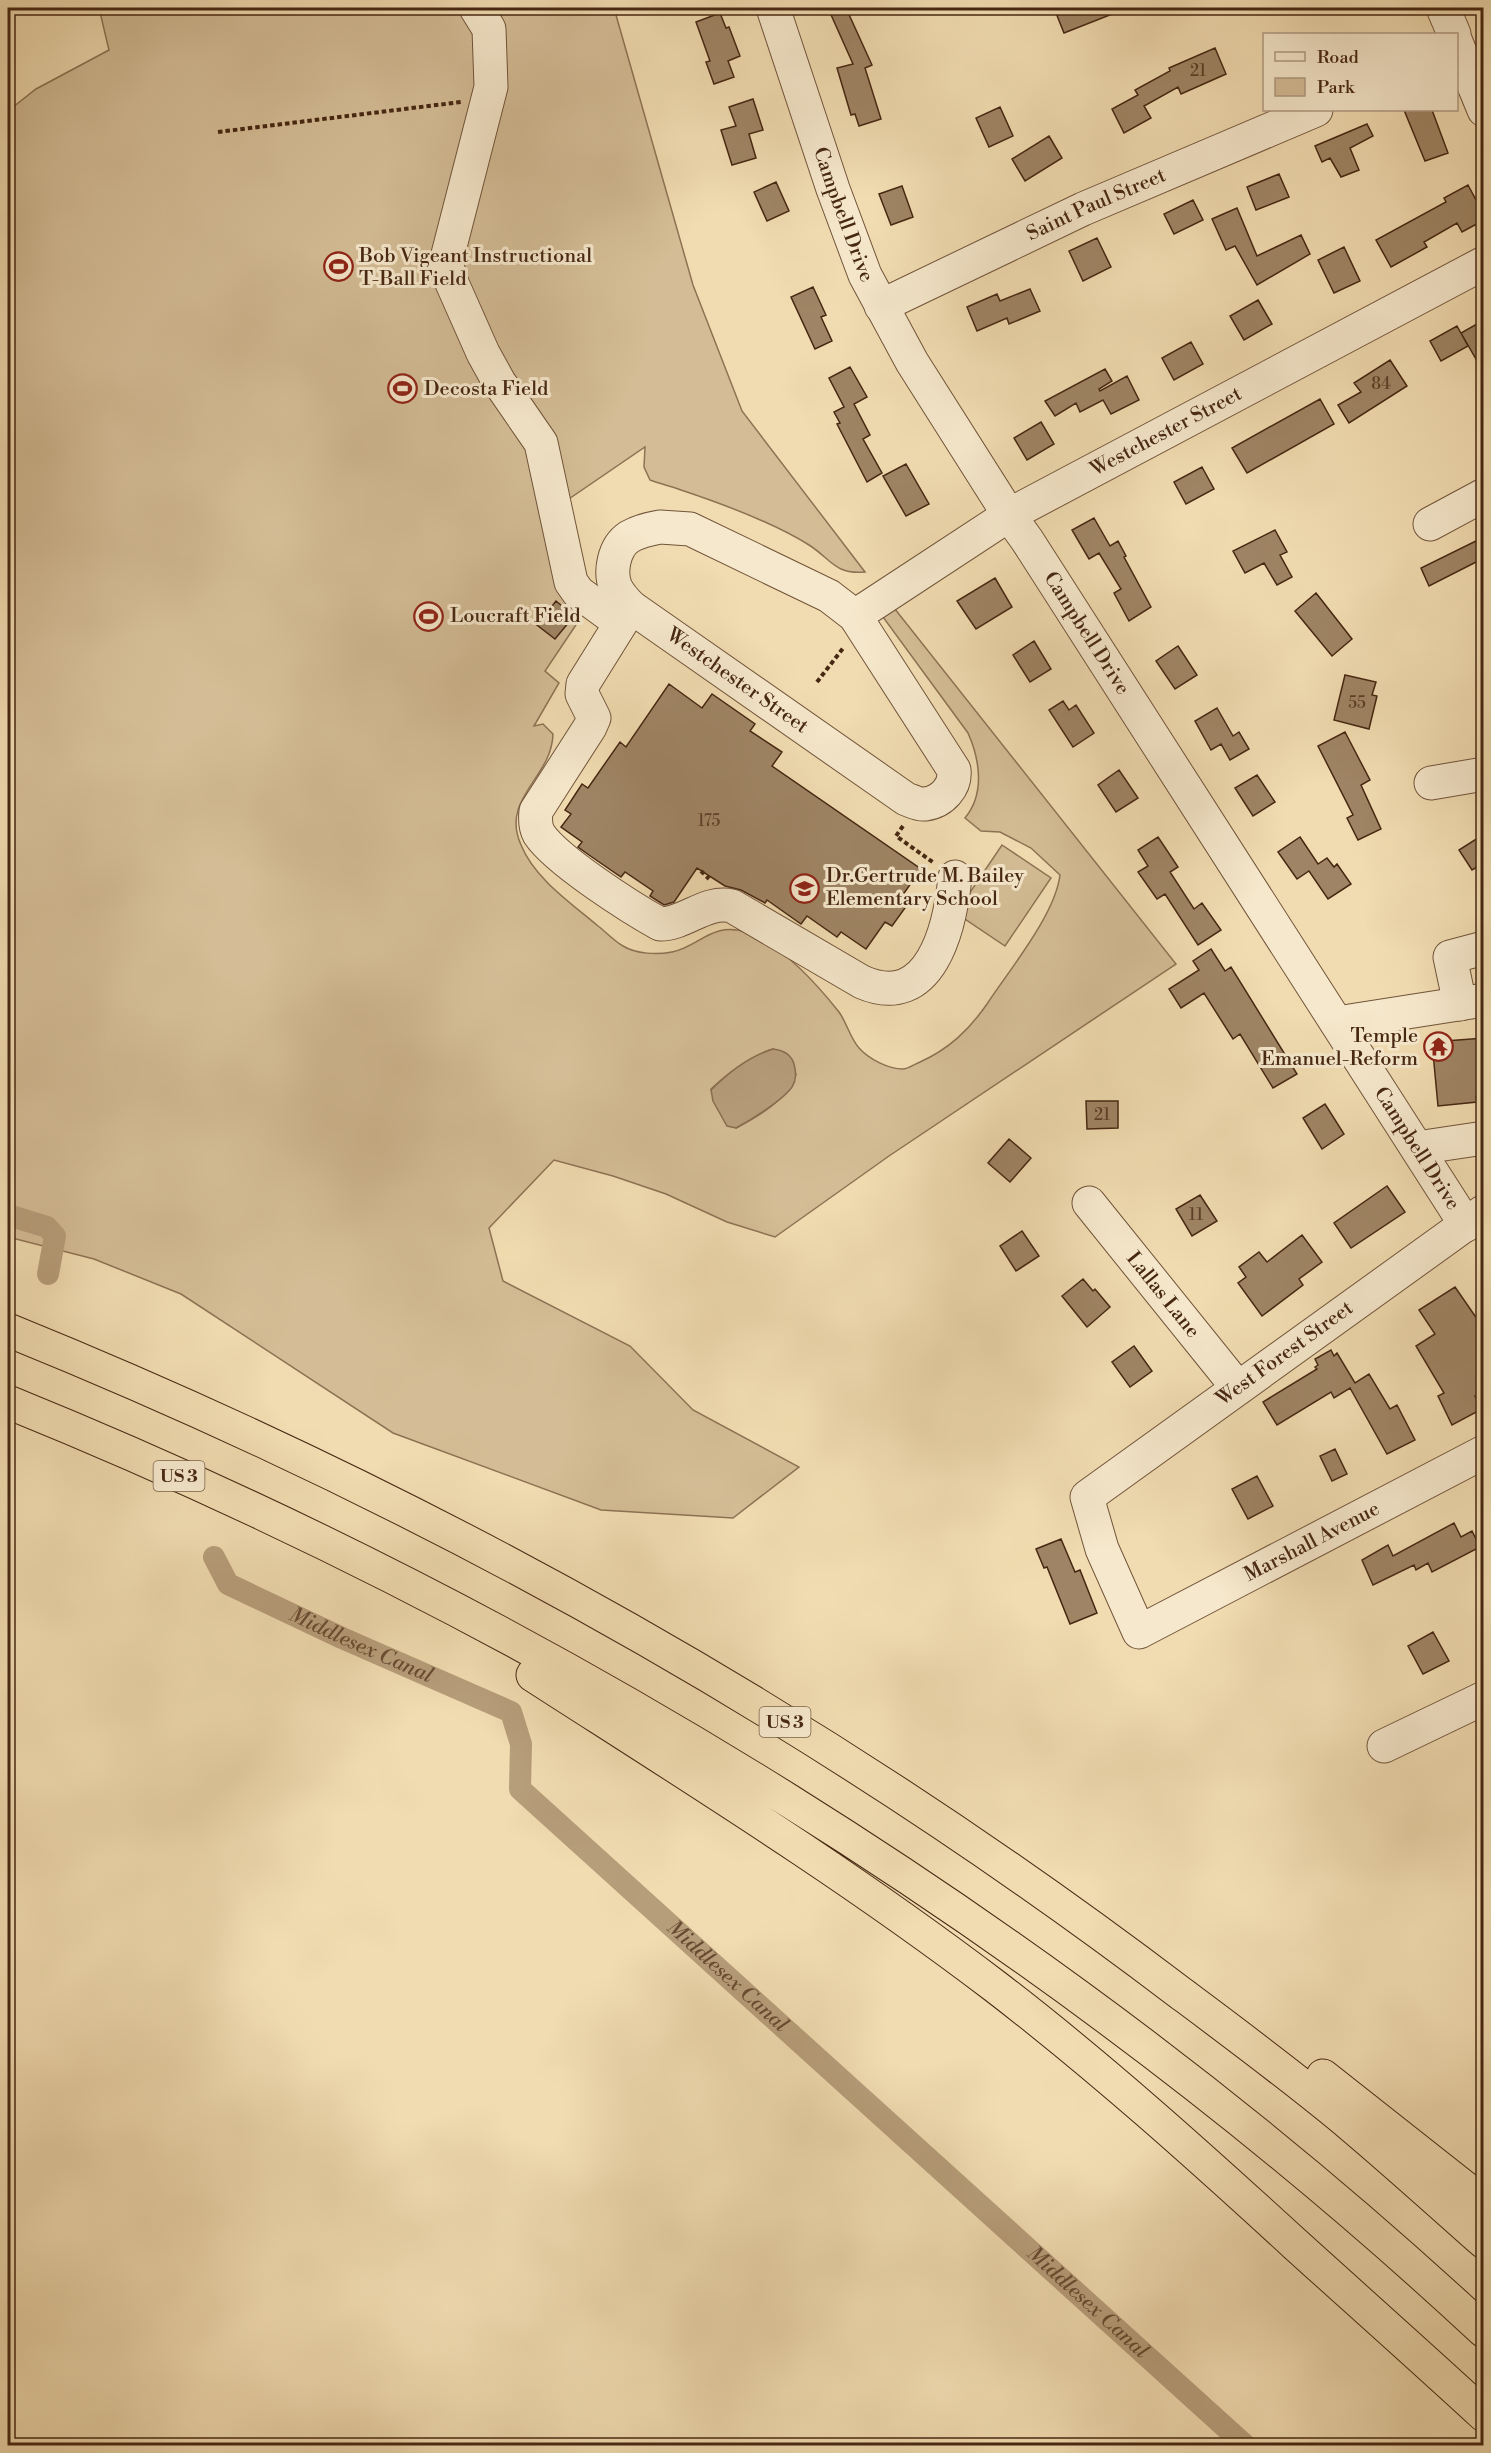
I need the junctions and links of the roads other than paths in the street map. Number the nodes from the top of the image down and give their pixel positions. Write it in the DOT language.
graph roads {
  1 [pos="476,8"];
  2 [pos="773,8"];
  3 [pos="1443,8"];
  4 [pos="1452,33"];
  5 [pos="1458,49"];
  6 [pos="1484,110"];
  7 [pos="1314,111"];
  8 [pos="1484,263"];
  9 [pos="881,306"];
  10 [pos="1484,495"];
  11 [pos="1009,515"];
  12 [pos="1430,524"];
  13 [pos="625,614"];
  14 [pos="850,630"];
  15 [pos="1484,774"];
  16 [pos="1431,783"];
  17 [pos="955,877"];
  18 [pos="1484,948"];
  19 [pos="1472,1002"];
  20 [pos="1337,1023"];
  21 [pos="1484,1138"];
  22 [pos="1417,1148"];
  23 [pos="1089,1203"];
  24 [pos="1474,1218"];
  25 [pos="8,1330"];
  26 [pos="1238,1388"];
  27 [pos="8,1402"];
  28 [pos="1484,1452"];
  29 [pos="348,1556"];
  30 [pos="1140,1632"];
  31 [pos="1484,1698"];
  32 [pos="1384,1746"];
  33 [pos="897,1793"];
  34 [pos="1484,2203"];
  35 [pos="1484,2242"];
  36 [pos="1484,2331"];
  37 [pos="1484,2415"];
  1 -- 13 [label="street"];
  2 -- 9 [label="street, Campbell Drive"];
  3 -- 4 [label="street"];
  5 -- 6 [label="street"];
  7 -- 9 [label="street, Saint Paul Street"];
  8 -- 11 [label="street, Westchester Street"];
  9 -- 11 [label="street, Campbell Drive"];
  10 -- 12 [label="street"];
  11 -- 14 [label="street, Westchester Street"];
  11 -- 20 [label="street, Campbell Drive"];
  13 -- 14 [label="street, Westchester Street"];
  13 -- 14 [label="street, Westchester Street"];
  13 -- 17 [label="street"];
  15 -- 16 [label="street"];
  18 -- 19 [label="street"];
  19 -- 20 [label="street"];
  20 -- 22 [label="street, Campbell Drive"];
  21 -- 22 [label="street"];
  22 -- 24 [label="street, Campbell Drive"];
  23 -- 26 [label="street, Lallas Lane"];
  24 -- 26 [label="street, West Forest Street"];
  25 -- 33 [label="highway, US 3"];
  26 -- 30 [label="street, West Forest Street"];
  27 -- 29 [label="highway, US 3"];
  28 -- 30 [label="street, Marshall Avenue"];
  29 -- 36 [label="highway, US 3"];
  29 -- 37 [label="highway"];
  31 -- 32 [label="street"];
  33 -- 34 [label="highway"];
  33 -- 35 [label="highway, US 3"];
}
